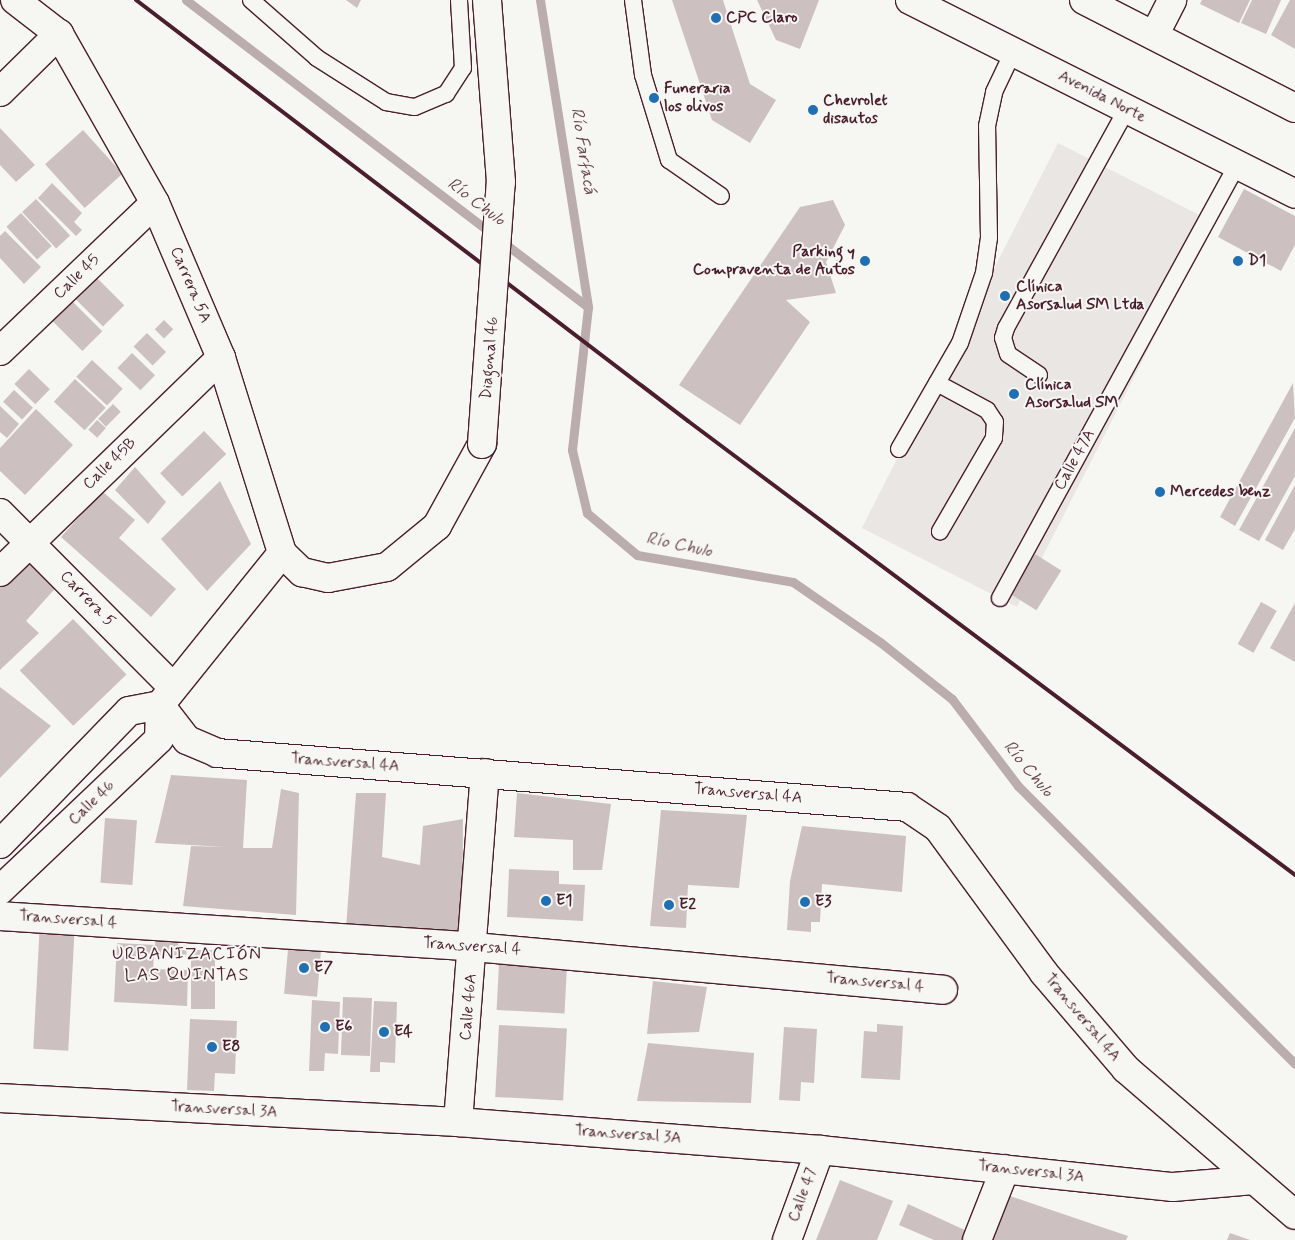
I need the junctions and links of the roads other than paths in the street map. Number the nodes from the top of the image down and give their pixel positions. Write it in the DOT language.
graph roads {
  1 [pos="15,0"];
  2 [pos="251,0"];
  3 [pos="459,0"];
  4 [pos="487,0"];
  5 [pos="633,0"];
  6 [pos="910,0"];
  7 [pos="1084,0"];
  8 [pos="1172,0"];
  9 [pos="59,34"];
  10 [pos="1155,34"];
  11 [pos="1012,52"];
  12 [pos="0,92"];
  13 [pos="1295,108"];
  14 [pos="1127,109"];
  15 [pos="1237,165"];
  16 [pos="1295,194"];
  17 [pos="721,196"];
  18 [pos="155,203"];
  19 [pos="0,351"];
  20 [pos="221,358"];
  21 [pos="1039,375"];
  22 [pos="937,383"];
  23 [pos="899,449"];
  24 [pos="0,513"];
  25 [pos="940,531"];
  26 [pos="30,541"];
  27 [pos="282,553"];
  28 [pos="0,572"];
  29 [pos="1000,598"];
  30 [pos="166,696"];
  31 [pos="485,773"];
  32 [pos="0,844"];
  33 [pos="0,890"];
  34 [pos="0,916"];
  35 [pos="474,947"];
  36 [pos="943,990"];
  37 [pos="0,1098"];
  38 [pos="458,1122"];
  39 [pos="820,1150"];
  40 [pos="1006,1169"];
  41 [pos="1254,1180"];
  42 [pos="1295,1215"];
  43 [pos="787,1240"];
  44 [pos="977,1240"];
  1 -- 9 [label="street"];
  2 -- 3 [label="lane"];
  4 -- 27 [label="street, Diagonal 46, bridge"];
  5 -- 17 [label="lane"];
  6 -- 11 [label="street, Avenida Norte"];
  7 -- 10 [label="street"];
  8 -- 10 [label="street"];
  9 -- 12 [label="street"];
  9 -- 18 [label="street, Carrera 5A"];
  10 -- 13 [label="street"];
  11 -- 14 [label="street, Avenida Norte"];
  11 -- 22 [label="lane"];
  14 -- 15 [label="street, Avenida Norte"];
  14 -- 21 [label="lane"];
  15 -- 16 [label="street, Avenida Norte"];
  15 -- 29 [label="lane, Calle 47A"];
  18 -- 19 [label="street, Calle 45"];
  18 -- 20 [label="street, Carrera 5A"];
  20 -- 26 [label="street, Calle 45B"];
  20 -- 27 [label="street, Carrera 5A"];
  22 -- 23 [label="lane"];
  22 -- 25 [label="lane"];
  24 -- 26 [label="street, Carrera 5"];
  26 -- 28 [label="street, Calle 45B"];
  26 -- 30 [label="street, Carrera 5"];
  27 -- 30 [label="street"];
  30 -- 31 [label="street, Transversal 4A"];
  30 -- 32 [label="street"];
  30 -- 33 [label="street, Calle 46"];
  31 -- 35 [label="street, Calle 46A"];
  31 -- 41 [label="street, Transversal 4A"];
  34 -- 35 [label="street, Transversal 4"];
  35 -- 36 [label="street, Transversal 4"];
  35 -- 38 [label="street, Calle 46A"];
  37 -- 38 [label="street, Transversal 3A"];
  38 -- 39 [label="street, Transversal 3A"];
  39 -- 40 [label="street, Transversal 3A"];
  39 -- 43 [label="street, Calle 47"];
  40 -- 41 [label="street, Transversal 3A"];
  40 -- 44 [label="street"];
  41 -- 42 [label="street"];
}
